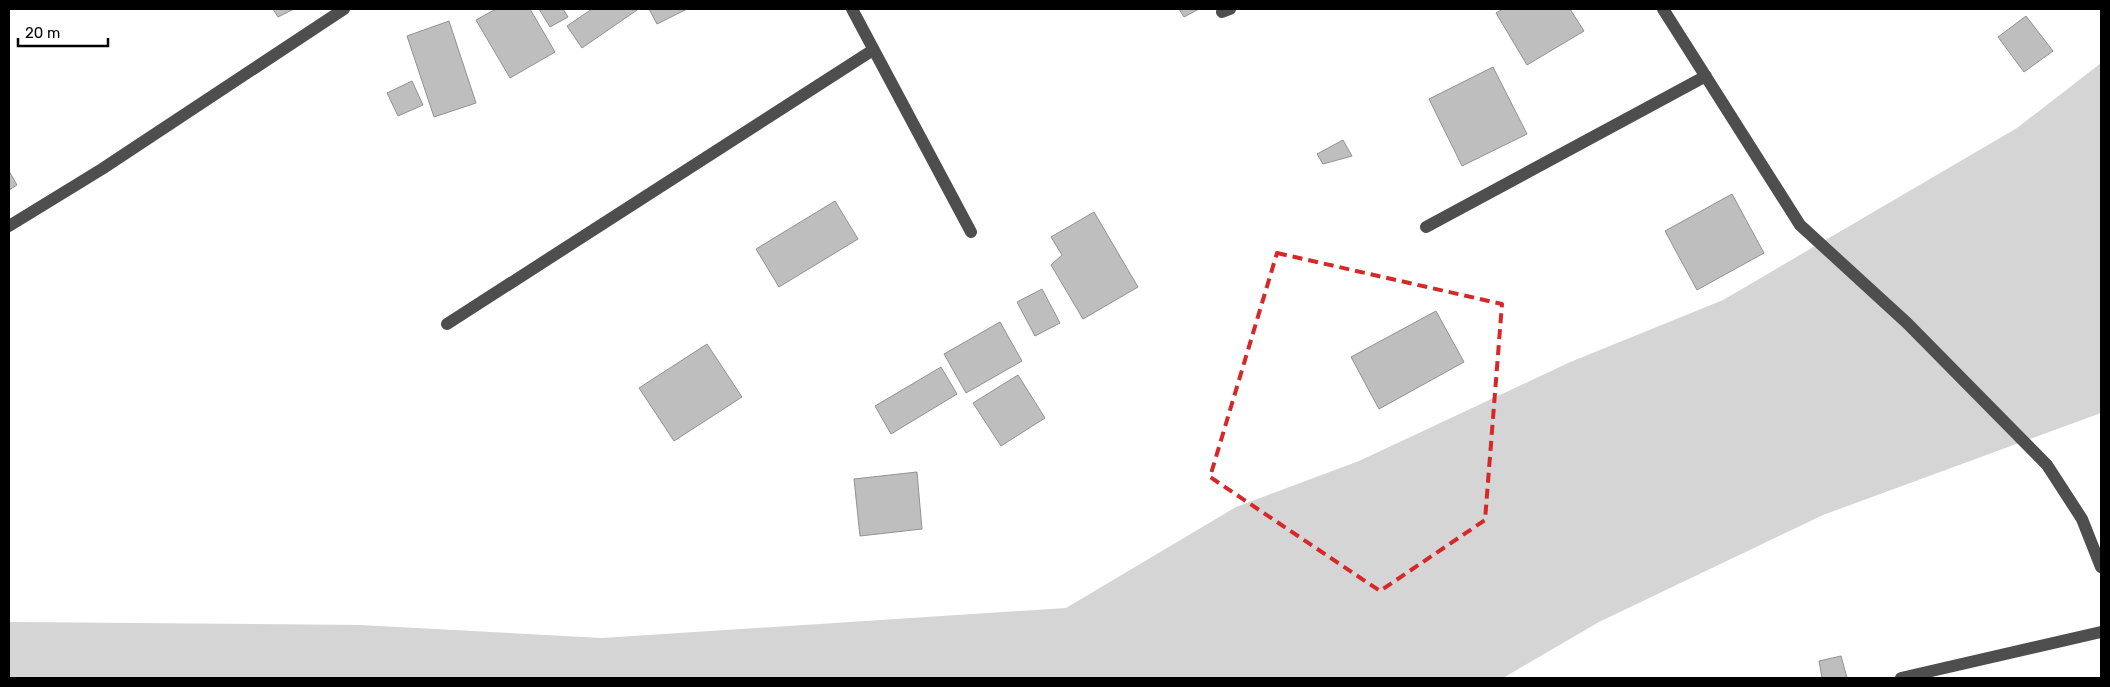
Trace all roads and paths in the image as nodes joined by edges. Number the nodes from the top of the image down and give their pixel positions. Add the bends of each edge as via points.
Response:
1 (344, 9) edge
2 (852, 9) edge
3 (1663, 9) edge
4 (873, 50) junction
5 (1706, 76) junction
6 (9, 226) edge
7 (1426, 227) dead end
8 (971, 232) dead end
9 (447, 324) dead end
10 (2101, 567) edge
11 (2101, 632) edge
12 (1901, 678) edge

1 - 6 street via 102,169
2 - 4 street
3 - 5 street
4 - 8 street
4 - 9 street
5 - 7 street
5 - 10 street via 1800,225 1907,323 2048,464 2082,519
11 - 12 street

